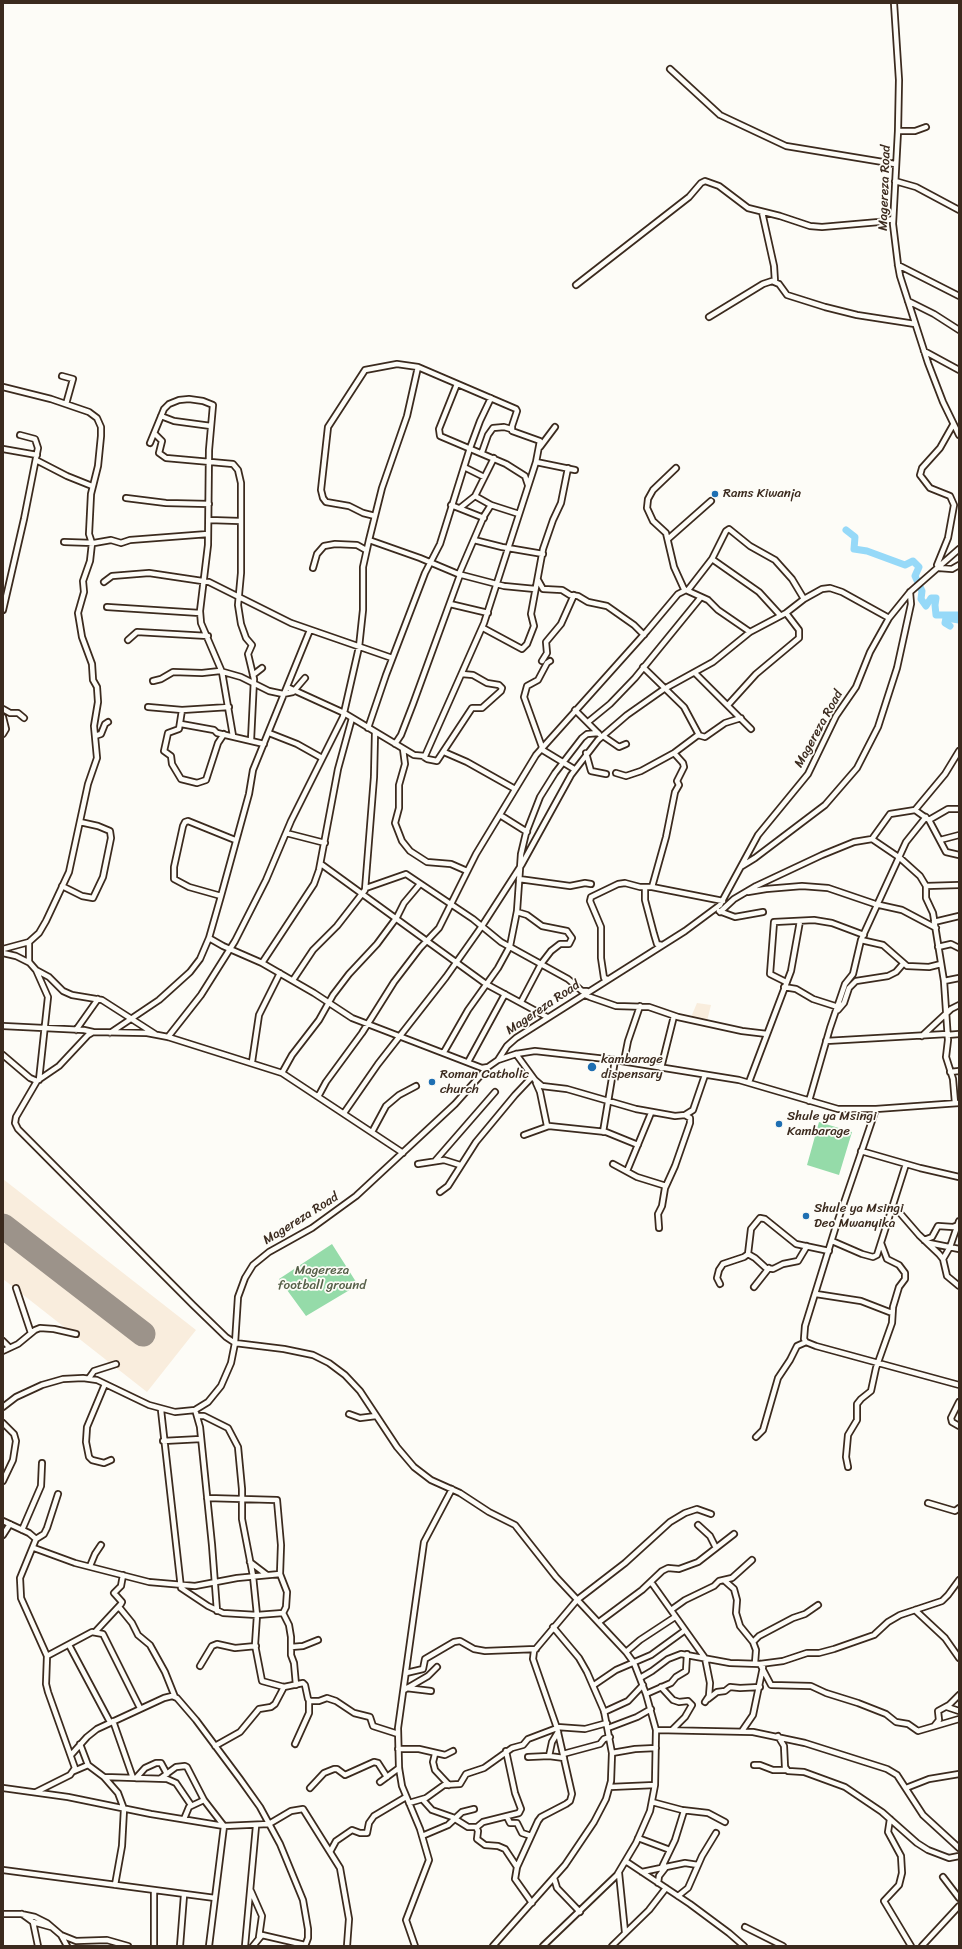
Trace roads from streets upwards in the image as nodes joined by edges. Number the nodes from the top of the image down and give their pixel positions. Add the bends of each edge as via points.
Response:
1 (894, 3) edge
2 (670, 69) dead end
3 (926, 127) dead end
4 (898, 131) junction
5 (896, 164) junction
6 (895, 181) junction
7 (959, 210) edge
8 (762, 212) junction
9 (893, 219) junction
10 (898, 265) junction
11 (775, 282) junction
12 (576, 285) dead end
13 (959, 296) edge
14 (908, 301) junction
15 (708, 317) dead end
16 (915, 324) junction
17 (959, 330) edge
18 (924, 351) junction
19 (418, 367) junction
20 (959, 370) edge
21 (62, 376) dead end
22 (457, 384) junction
23 (3, 387) edge
24 (492, 398) junction
25 (66, 404) junction
26 (161, 416) junction
27 (954, 425) junction
28 (211, 426) junction
29 (555, 427) dead end
30 (511, 429) junction
31 (155, 434) junction
32 (20, 435) dead end
33 (959, 435) edge
34 (150, 443) dead end
35 (3, 448) edge
36 (470, 448) junction
37 (539, 448) junction
38 (482, 452) junction
39 (37, 457) junction
40 (494, 458) junction
41 (209, 462) junction
42 (536, 462) junction
43 (464, 467) junction
44 (568, 468) junction
45 (676, 468) dead end
46 (575, 470) dead end
47 (484, 476) junction
48 (92, 486) junction
49 (528, 486) junction
50 (475, 496) junction
51 (126, 498) dead end
52 (711, 501) dead end
53 (209, 504) junction
54 (451, 505) junction
55 (491, 505) junction
56 (460, 508) junction
57 (519, 514) junction
58 (375, 516) junction
59 (484, 518) junction
60 (209, 520) junction
61 (240, 521) junction
62 (208, 534) junction
63 (668, 539) junction
64 (368, 540) junction
65 (474, 540) junction
66 (64, 542) dead end
67 (92, 543) junction
68 (508, 548) junction
69 (959, 549) edge
70 (366, 550) junction
71 (543, 554) junction
72 (712, 559) junction
73 (430, 563) junction
74 (959, 565) edge
75 (313, 568) dead end
76 (939, 568) junction
77 (460, 575) junction
78 (538, 580) junction
79 (104, 582) dead end
80 (205, 582) junction
81 (498, 585) junction
82 (535, 589) junction
83 (686, 590) junction
84 (910, 592) junction
85 (574, 595) junction
86 (238, 597) junction
87 (701, 597) junction
88 (804, 599) junction
89 (450, 604) junction
90 (107, 607) dead end
91 (3, 610) edge
92 (200, 613) junction
93 (488, 613) junction
94 (786, 613) junction
95 (780, 615) junction
96 (888, 618) junction
97 (482, 628) junction
98 (310, 630) junction
99 (750, 632) junction
100 (644, 635) junction
101 (208, 636) junction
102 (128, 640) dead end
103 (359, 647) junction
104 (392, 658) junction
105 (542, 661) dead end
106 (550, 661) dead end
107 (643, 667) junction
108 (262, 668) dead end
109 (222, 672) junction
110 (695, 673) junction
111 (462, 674) junction
112 (253, 675) junction
113 (305, 678) dead end
114 (152, 681) dead end
115 (254, 684) junction
116 (287, 687) junction
117 (664, 689) junction
118 (295, 690) junction
119 (283, 694) junction
120 (728, 705) junction
121 (229, 706) junction
122 (148, 707) dead end
123 (3, 710) edge
124 (182, 710) junction
125 (575, 710) junction
126 (344, 713) junction
127 (3, 717) edge
128 (24, 718) dead end
129 (352, 718) junction
130 (741, 718) junction
131 (108, 722) dead end
132 (588, 722) junction
133 (181, 724) junction
134 (368, 728) junction
135 (752, 729) dead end
136 (269, 733) junction
137 (375, 733) junction
138 (598, 733) junction
139 (3, 734) edge
140 (224, 734) junction
141 (699, 734) junction
142 (95, 736) junction
143 (233, 736) junction
144 (602, 736) junction
145 (251, 740) junction
146 (264, 744) junction
147 (395, 744) junction
148 (626, 744) dead end
149 (542, 748) junction
150 (403, 749) junction
151 (959, 751) edge
152 (444, 752) junction
153 (586, 753) junction
154 (674, 753) junction
155 (424, 756) junction
156 (322, 758) junction
157 (563, 762) junction
158 (574, 769) junction
159 (616, 773) dead end
160 (606, 774) dead end
161 (515, 789) junction
162 (958, 808) edge
163 (915, 810) junction
164 (500, 815) junction
165 (927, 819) junction
166 (80, 822) junction
167 (527, 832) junction
168 (286, 833) junction
169 (959, 835) edge
170 (872, 839) junction
171 (235, 840) junction
172 (940, 840) junction
173 (325, 843) junction
174 (959, 855) edge
175 (900, 858) junction
176 (321, 864) junction
177 (740, 866) junction
178 (519, 869) junction
179 (467, 871) junction
180 (519, 879) junction
181 (420, 884) junction
182 (591, 884) dead end
183 (959, 885) edge
184 (62, 886) junction
185 (926, 886) junction
186 (652, 887) junction
187 (366, 888) junction
188 (645, 888) junction
189 (745, 892) junction
190 (363, 894) junction
191 (221, 896) junction
192 (723, 900) junction
193 (451, 904) junction
194 (878, 904) junction
195 (718, 910) junction
196 (517, 912) junction
197 (764, 912) dead end
198 (959, 916) edge
199 (395, 919) junction
200 (800, 921) junction
201 (934, 922) junction
202 (482, 926) junction
203 (936, 928) junction
204 (864, 935) junction
205 (208, 938) junction
206 (861, 940) junction
207 (427, 941) junction
208 (29, 942) junction
209 (662, 945) junction
210 (510, 946) junction
211 (938, 948) junction
212 (959, 948) edge
213 (3, 949) edge
214 (230, 949) junction
215 (3, 953) edge
216 (456, 962) junction
217 (30, 963) junction
218 (262, 963) junction
219 (541, 964) junction
220 (903, 964) junction
221 (941, 964) junction
222 (36, 970) junction
223 (280, 973) junction
224 (959, 978) edge
225 (607, 979) junction
226 (293, 980) junction
227 (944, 981) junction
228 (486, 984) junction
229 (785, 985) junction
230 (588, 991) junction
231 (505, 994) junction
232 (98, 999) junction
233 (329, 1002) junction
234 (521, 1002) junction
235 (959, 1005) edge
236 (640, 1006) junction
237 (837, 1009) junction
238 (947, 1014) junction
239 (674, 1016) junction
240 (547, 1017) junction
241 (130, 1019) junction
242 (367, 1024) junction
243 (3, 1026) edge
244 (45, 1027) junction
245 (76, 1030) junction
246 (93, 1032) junction
247 (110, 1033) junction
248 (156, 1034) junction
249 (767, 1034) junction
250 (947, 1034) junction
251 (959, 1034) edge
252 (400, 1036) junction
253 (922, 1036) junction
254 (168, 1037) junction
255 (826, 1041) junction
256 (444, 1052) junction
257 (516, 1054) junction
258 (3, 1055) edge
259 (498, 1060) junction
260 (615, 1060) junction
261 (624, 1061) junction
262 (252, 1062) junction
263 (468, 1062) junction
264 (488, 1067) junction
265 (661, 1068) junction
266 (959, 1071) edge
267 (950, 1072) junction
268 (282, 1073) junction
269 (705, 1075) junction
270 (534, 1079) junction
271 (38, 1080) junction
272 (749, 1082) junction
273 (416, 1086) dead end
274 (495, 1092) dead end
275 (318, 1095) junction
276 (607, 1100) junction
277 (809, 1101) junction
278 (957, 1103) edge
279 (876, 1109) junction
280 (344, 1112) junction
281 (651, 1112) junction
282 (685, 1115) junction
283 (547, 1126) junction
284 (372, 1132) junction
285 (603, 1132) junction
286 (524, 1135) dead end
287 (638, 1145) junction
288 (861, 1151) junction
289 (403, 1153) junction
290 (435, 1161) junction
291 (418, 1164) dead end
292 (613, 1164) dead end
293 (906, 1164) junction
294 (460, 1165) junction
295 (627, 1171) junction
296 (959, 1177) edge
297 (666, 1186) junction
298 (440, 1192) dead end
299 (893, 1205) junction
300 (958, 1223) edge
301 (659, 1228) dead end
302 (832, 1241) junction
303 (925, 1241) junction
304 (881, 1243) junction
305 (807, 1246) junction
306 (950, 1247) junction
307 (959, 1249) edge
308 (829, 1251) junction
309 (748, 1254) junction
310 (943, 1259) junction
311 (769, 1268) junction
312 (959, 1280) edge
313 (952, 1281) junction
314 (720, 1284) dead end
315 (959, 1286) edge
316 (754, 1287) dead end
317 (16, 1288) dead end
318 (816, 1294) junction
319 (892, 1313) junction
320 (31, 1333) junction
321 (76, 1334) dead end
322 (3, 1341) edge
323 (806, 1342) junction
324 (235, 1343) junction
325 (10, 1347) junction
326 (3, 1351) edge
327 (116, 1364) dead end
328 (878, 1364) junction
329 (89, 1378) junction
330 (105, 1384) junction
331 (959, 1385) edge
332 (959, 1402) edge
333 (3, 1407) edge
334 (161, 1410) junction
335 (195, 1410) junction
336 (349, 1414) dead end
337 (197, 1416) junction
338 (376, 1416) junction
339 (3, 1424) edge
340 (959, 1426) edge
341 (756, 1437) dead end
342 (201, 1439) junction
343 (163, 1441) junction
344 (111, 1460) dead end
345 (42, 1463) dead end
346 (848, 1467) dead end
347 (3, 1481) edge
348 (452, 1489) junction
349 (58, 1494) dead end
350 (207, 1498) junction
351 (242, 1499) junction
352 (928, 1503) dead end
353 (959, 1508) edge
354 (711, 1514) dead end
355 (3, 1521) edge
356 (10, 1524) junction
357 (698, 1525) dead end
358 (22, 1530) junction
359 (734, 1534) dead end
360 (3, 1535) edge
361 (36, 1539) junction
362 (101, 1546) dead end
363 (34, 1548) junction
364 (716, 1548) junction
365 (752, 1560) dead end
366 (250, 1562) junction
367 (90, 1566) junction
368 (280, 1574) junction
369 (123, 1575) junction
370 (267, 1575) junction
371 (253, 1576) junction
372 (724, 1580) junction
373 (959, 1580) edge
374 (650, 1582) junction
375 (215, 1583) junction
376 (179, 1584) junction
377 (577, 1600) junction
378 (818, 1604) dead end
379 (119, 1607) junction
380 (671, 1610) junction
381 (914, 1610) junction
382 (217, 1611) junction
383 (283, 1613) junction
384 (257, 1615) junction
385 (675, 1617) junction
386 (598, 1622) junction
387 (553, 1627) junction
388 (96, 1631) junction
389 (684, 1631) junction
390 (318, 1640) dead end
391 (753, 1642) junction
392 (69, 1645) junction
393 (256, 1646) junction
394 (291, 1647) junction
395 (536, 1648) junction
396 (626, 1652) junction
397 (687, 1654) junction
398 (47, 1656) junction
399 (705, 1658) junction
400 (959, 1658) edge
401 (634, 1663) junction
402 (759, 1664) junction
403 (200, 1666) dead end
404 (437, 1667) dead end
405 (406, 1673) junction
406 (640, 1678) junction
407 (769, 1683) junction
408 (296, 1685) junction
409 (643, 1685) junction
410 (594, 1686) junction
411 (284, 1687) junction
412 (661, 1688) junction
413 (760, 1688) junction
414 (405, 1689) junction
415 (431, 1691) dead end
416 (646, 1694) junction
417 (959, 1695) edge
418 (175, 1697) junction
419 (309, 1700) junction
420 (947, 1707) junction
421 (140, 1708) junction
422 (651, 1709) junction
423 (959, 1711) edge
424 (604, 1712) junction
425 (959, 1719) edge
426 (112, 1721) junction
427 (608, 1726) junction
428 (935, 1726) junction
429 (557, 1729) junction
430 (656, 1730) junction
431 (672, 1730) junction
432 (742, 1731) junction
433 (398, 1734) junction
434 (778, 1736) junction
435 (610, 1737) junction
436 (80, 1744) junction
437 (295, 1744) dead end
438 (215, 1746) junction
439 (656, 1748) junction
440 (398, 1749) junction
441 (453, 1751) dead end
442 (506, 1751) junction
443 (612, 1753) junction
444 (435, 1754) junction
445 (71, 1755) junction
446 (549, 1756) junction
447 (564, 1756) junction
448 (528, 1757) dead end
449 (88, 1765) junction
450 (754, 1765) dead end
451 (399, 1768) junction
452 (786, 1770) junction
453 (74, 1771) junction
454 (167, 1774) junction
455 (959, 1774) edge
456 (104, 1777) junction
457 (387, 1777) junction
458 (134, 1778) junction
459 (161, 1778) junction
460 (380, 1782) dead end
461 (449, 1785) junction
462 (655, 1785) junction
463 (610, 1787) junction
464 (3, 1788) edge
465 (310, 1788) dead end
466 (906, 1788) junction
467 (35, 1792) junction
468 (406, 1797) junction
469 (204, 1800) junction
470 (423, 1800) junction
471 (652, 1802) junction
472 (409, 1803) junction
473 (191, 1805) junction
474 (124, 1809) junction
475 (474, 1809) dead end
476 (684, 1811) junction
477 (507, 1817) junction
478 (184, 1819) junction
479 (455, 1819) junction
480 (890, 1819) junction
481 (725, 1822) dead end
482 (269, 1824) junction
483 (224, 1826) junction
484 (256, 1826) junction
485 (476, 1827) junction
486 (716, 1833) dead end
487 (422, 1836) junction
488 (531, 1836) junction
489 (638, 1838) junction
490 (959, 1848) edge
491 (670, 1850) junction
492 (330, 1852) junction
493 (959, 1856) edge
494 (627, 1862) junction
495 (698, 1865) junction
496 (517, 1867) junction
497 (664, 1867) junction
498 (3, 1870) edge
499 (642, 1872) junction
500 (619, 1873) junction
501 (943, 1877) dead end
502 (554, 1878) junction
503 (658, 1883) junction
504 (115, 1885) junction
505 (666, 1888) junction
506 (250, 1889) junction
507 (154, 1891) junction
508 (184, 1895) junction
509 (678, 1896) junction
510 (215, 1898) junction
511 (959, 1898) edge
512 (532, 1903) junction
513 (959, 1906) edge
514 (580, 1912) junction
515 (3, 1914) edge
516 (20, 1914) junction
517 (33, 1922) junction
518 (53, 1927) junction
519 (745, 1927) dead end
520 (625, 1932) junction
521 (61, 1935) junction
522 (259, 1937) junction
523 (738, 1944) edge
524 (38, 1946) edge
525 (66, 1946) edge
526 (128, 1946) edge
527 (154, 1946) edge
528 (180, 1946) edge
529 (209, 1946) edge
530 (245, 1946) edge
531 (253, 1946) edge
532 (305, 1946) edge
533 (347, 1946) edge
534 (415, 1946) edge
535 (493, 1946) edge
536 (543, 1946) edge
537 (612, 1946) edge
538 (744, 1946) edge
539 (783, 1946) edge
540 (911, 1946) edge
541 (922, 1946) edge

1 - 4 street, Magereza Road via 899,57
2 - 5 street via 720,115 786,146
3 - 4 street via 916,131
4 - 5 street, Magereza Road
5 - 6 street, Magereza Road
6 - 7 street via 916,187
6 - 9 street, Magereza Road
8 - 9 street via 819,228
8 - 11 street
8 - 12 street via 744,206 719,186 704,182 689,197
9 - 10 street, Magereza Road
10 - 13 street
10 - 14 street, Magereza Road
11 - 15 street via 763,284
11 - 16 street via 787,295 825,308
14 - 16 street, Magereza Road
14 - 17 street
16 - 18 street, Magereza Road
18 - 20 street
18 - 27 street, Magereza Road
19 - 22 street
19 - 58 street via 406,416
19 - 58 street via 397,364 365,370 328,428 321,487 323,498 329,503 349,506
21 - 25 street via 72,378
22 - 24 street
22 - 36 street via 447,405 439,435
23 - 25 street
24 - 30 street via 517,410
24 - 36 street
25 - 48 street via 89,412 100,424 100,454
26 - 28 street via 174,421
26 - 28 street via 167,406 176,401 200,400 213,405
26 - 31 street
27 - 33 street, Magereza Road
27 - 76 street via 920,474 927,486 950,496 954,505 948,538 938,563
28 - 41 street
29 - 37 street
30 - 37 street via 539,440
30 - 38 street via 493,428
31 - 34 street
31 - 41 street via 162,441 158,453 166,458
32 - 39 street via 37,441
35 - 39 street
36 - 38 street
36 - 43 street
37 - 42 street
38 - 40 street
39 - 48 street via 67,476
39 - 91 street
40 - 47 street
40 - 49 street via 525,476
41 - 53 street
41 - 61 street via 233,464 237,467 241,483
42 - 44 street
42 - 49 street
43 - 47 street
43 - 54 street
44 - 46 street
44 - 71 street via 561,503 550,527
45 - 63 street via 658,484 650,495 647,506 650,517 664,530
47 - 50 street
48 - 67 street via 89,527
49 - 57 street
50 - 55 street
50 - 56 street
51 - 53 street via 166,503
52 - 63 street
53 - 60 street
54 - 56 street
54 - 73 street via 440,544
55 - 57 street
55 - 59 street
56 - 59 street
57 - 68 street
58 - 64 street
59 - 65 street
60 - 61 street
60 - 62 street
61 - 86 street via 241,573
62 - 67 street via 130,540 121,543 111,540
62 - 80 street
63 - 83 street via 674,567
64 - 70 street
64 - 73 street
65 - 68 street
65 - 77 street
66 - 67 street
67 - 142 street via 78,613 82,636 92,664 93,680 98,687
68 - 71 street
68 - 81 street
69 - 76 street, Magereza Road
70 - 75 street via 357,545 324,546 317,554
70 - 103 street
71 - 78 street
72 - 83 street
72 - 88 street via 726,531 731,529 750,546 775,560 792,579
72 - 95 street via 759,592
73 - 77 street
73 - 104 street
74 - 76 street via 953,569
76 - 84 street, Magereza Road
77 - 81 street
77 - 89 street
78 - 82 street
78 - 85 street via 543,589 562,590 568,595
79 - 80 street via 112,576 149,573
80 - 86 street via 217,585
80 - 92 street
81 - 82 street
81 - 93 street
82 - 97 street via 531,614 534,628 523,650
83 - 87 street
83 - 100 street via 678,594
84 - 96 street, Magereza Road
84 - 177 street via 911,604 897,668 878,728 857,768 825,806 755,858
85 - 100 street via 589,603 607,606
85 - 105 street via 561,624 546,642 546,653
86 - 98 street via 285,621
86 - 112 street via 240,622 251,644 248,654
87 - 99 street
87 - 107 street
88 - 94 street
88 - 96 street via 822,589 830,588
89 - 93 street
89 - 147 street via 410,713
90 - 92 street
92 - 101 street via 201,623
93 - 97 street
94 - 95 street
94 - 120 street via 799,630 799,638 756,674
95 - 99 street
96 - 177 street, Magereza Road via 870,652 856,687 836,716 808,774 758,835
97 - 111 street
98 - 103 street
98 - 116 street
99 - 110 street
100 - 125 street
101 - 102 street via 137,632
101 - 109 street
103 - 104 street
103 - 126 street
104 - 134 street
106 - 149 street via 538,680 527,686 524,697
107 - 117 street
107 - 132 street via 610,704
108 - 112 street
109 - 114 street via 173,672
109 - 115 street
109 - 121 street
110 - 117 street
110 - 120 street
111 - 152 street via 476,676 486,683 499,685 501,690 482,708 472,708
111 - 155 street
112 - 115 street
113 - 118 street
115 - 119 street
115 - 145 street
116 - 118 street
116 - 119 street
117 - 141 street via 684,707
117 - 144 street
118 - 119 street
118 - 126 street
119 - 136 street
120 - 130 street
121 - 124 street
121 - 143 street
122 - 124 street
123 - 128 street via 10,714 17,712
124 - 133 street
125 - 132 street
125 - 149 street
126 - 129 street
126 - 156 street
127 - 139 street via 6,729
129 - 134 street
129 - 173 street via 337,774
130 - 135 street
130 - 141 street via 705,736
131 - 142 street via 104,724 102,734
132 - 138 street
133 - 140 street
133 - 140 street via 177,731 168,733 164,752 172,757 172,764 179,778 186,782 201,783 206,780 218,743
134 - 137 street
136 - 146 street
136 - 156 street
137 - 147 street
137 - 187 street
138 - 144 street
138 - 157 street via 584,735
140 - 143 street
141 - 154 street
142 - 166 street via 98,756 89,780
143 - 145 street
144 - 148 street via 619,747
144 - 153 street
145 - 146 street
146 - 171 street via 253,770 249,794
147 - 150 street
149 - 157 street
149 - 161 street
150 - 155 street via 416,756
150 - 179 street via 405,764 399,785 399,808 395,823 402,841 410,851 427,862 451,864
151 - 163 street via 945,774
152 - 155 street via 437,761
152 - 161 street
153 - 158 street
153 - 160 street via 591,771
154 - 159 street via 635,774 623,776
154 - 186 street via 684,767 677,781 679,786 675,792 665,842
156 - 168 street
157 - 158 street
157 - 167 street via 546,786
158 - 178 street
161 - 164 street
162 - 165 street via 945,810
163 - 165 street
163 - 170 street via 890,814
164 - 167 street
164 - 179 street
165 - 172 street
165 - 175 street via 906,842
166 - 184 street via 70,868
166 - 184 street via 106,828 111,834 103,877 93,898 82,896
167 - 178 street
168 - 173 street
168 - 214 street via 266,880
169 - 172 street
170 - 175 street
170 - 189 street via 854,842 822,855
171 - 191 street
171 - 191 street via 188,821 183,826 174,878 186,885
172 - 174 street via 946,852
173 - 176 street
175 - 185 street via 920,876
175 - 194 street
176 - 190 street
176 - 218 street via 314,884
177 - 192 street, Magereza Road
178 - 180 street
178 - 202 street
179 - 193 street
180 - 182 street via 570,886
180 - 196 street
181 - 187 street via 404,874
181 - 193 street
181 - 199 street
183 - 185 street
184 - 208 street via 42,928
185 - 201 street via 926,898
186 - 188 street
186 - 192 street
187 - 190 street
188 - 209 street via 645,900 654,934 657,944
188 - 225 street via 622,883 590,898 601,927 604,978
189 - 194 street via 774,888 821,887
189 - 195 street
190 - 199 street
190 - 226 street via 314,950
191 - 205 street
192 - 195 street, Magereza Road
193 - 202 street
193 - 207 street via 442,923
194 - 203 street via 902,910
194 - 204 street
195 - 197 street via 735,917
195 - 209 street, Magereza Road
196 - 210 street
196 - 219 street via 527,915 542,926 567,931 571,935 570,943 559,945
198 - 201 street
199 - 207 street
199 - 233 street
200 - 204 street via 811,919 828,922
200 - 229 street via 793,963
200 - 229 street via 774,922 770,974
201 - 203 street
202 - 210 street
202 - 216 street
203 - 211 street
204 - 206 street
205 - 214 street
205 - 241 street via 200,959 190,972 159,1000
206 - 220 street via 883,945
206 - 237 street via 852,974 845,984
207 - 216 street
207 - 242 street via 403,970
208 - 213 street
208 - 217 street
209 - 225 street, Magereza Road
210 - 219 street
210 - 228 street
211 - 212 street via 951,944
211 - 221 street
214 - 218 street
214 - 254 street via 201,995
215 - 217 street
216 - 228 street
216 - 252 street
217 - 222 street
218 - 223 street
219 - 230 street via 571,981 582,991
219 - 234 street
220 - 221 street via 909,967
220 - 237 street via 888,976 856,981 849,988 844,1003
221 - 227 street
222 - 232 street via 49,977 65,992
222 - 244 street via 48,995
223 - 226 street
223 - 262 street via 259,1015
224 - 227 street
225 - 230 street, Magereza Road
226 - 233 street
227 - 238 street
228 - 231 street
228 - 256 street
229 - 237 street
229 - 249 street
230 - 236 street via 586,995 589,997 616,1006
230 - 240 street, Magereza Road
231 - 234 street
231 - 263 street
232 - 241 street
232 - 245 street
233 - 242 street via 347,1015
233 - 268 street
234 - 240 street
235 - 238 street
236 - 239 street
236 - 261 street
237 - 255 street
238 - 250 street
238 - 253 street
239 - 249 street
239 - 265 street
240 - 259 street, Magereza Road via 511,1041
241 - 247 street
241 - 248 street
242 - 252 street
242 - 275 street
243 - 244 street
244 - 245 street
244 - 271 street
245 - 246 street
246 - 247 street
246 - 271 street via 59,1066
247 - 248 street
248 - 254 street
249 - 272 street
250 - 251 street
250 - 253 street
250 - 267 street via 946,1057
252 - 256 street
252 - 280 street
253 - 255 street
254 - 262 street
255 - 277 street
256 - 263 street
257 - 259 street
257 - 260 street via 535,1051
257 - 270 street
258 - 271 street via 30,1078
259 - 264 street, Magereza Road
260 - 261 street
260 - 276 street
261 - 265 street
262 - 268 street
263 - 264 street via 482,1068
264 - 289 street, Magereza Road via 471,1088
265 - 269 street
266 - 267 street
267 - 278 street
268 - 275 street
269 - 272 street
269 - 282 street via 694,1108
270 - 276 street via 543,1086
270 - 283 street via 540,1092
270 - 294 street via 515,1095
271 - 324 street via 16,1117 18,1129 193,1305
272 - 277 street
273 - 284 street via 386,1106
274 - 290 street
275 - 280 street
276 - 281 street
276 - 285 street
277 - 279 street via 838,1109
278 - 279 street
279 - 288 street
280 - 284 street
281 - 282 street
281 - 287 street
282 - 297 street via 690,1119 688,1130
283 - 285 street
283 - 286 street
284 - 289 street
285 - 287 street
287 - 295 street
288 - 293 street
288 - 302 street
289 - 324 street, Magereza Road via 356,1196 312,1228 269,1252 253,1265 238,1297
290 - 291 street
290 - 294 street via 444,1160
292 - 295 street
293 - 296 street
293 - 299 street
294 - 298 street via 448,1186
295 - 297 street
297 - 301 street via 658,1214
299 - 303 street
299 - 304 street
300 - 303 street via 953,1227 938,1226 932,1237
300 - 306 street
302 - 304 street via 852,1251 873,1257
302 - 308 street
303 - 306 street
303 - 310 street
304 - 319 street via 887,1259 899,1265 906,1276 899,1287
305 - 308 street
305 - 309 street via 795,1243 765,1219 760,1218 751,1229
305 - 311 street via 798,1261
306 - 307 street
306 - 310 street
308 - 318 street
309 - 311 street
309 - 314 street via 722,1266 717,1276
310 - 313 street via 947,1276
311 - 316 street
312 - 313 street
313 - 315 street
317 - 320 street
318 - 319 street via 861,1301
318 - 323 street via 803,1333
319 - 328 street via 892,1323
320 - 321 street via 46,1328
320 - 325 street via 22,1342
322 - 325 street
323 - 328 street
323 - 341 street via 797,1346 778,1378 763,1430
324 - 335 street, Magereza Road via 231,1363 221,1386 208,1402
324 - 338 street via 301,1352 318,1357 353,1382
325 - 326 street
327 - 329 street via 94,1371
328 - 331 street
328 - 346 street via 871,1391 858,1401 857,1420 848,1435
329 - 330 street
329 - 333 street via 63,1379 42,1385 16,1397
330 - 334 street
330 - 344 street via 87,1427 86,1442 92,1460 104,1463
332 - 340 street via 951,1418 952,1422
334 - 335 street
334 - 343 street
335 - 337 street
336 - 338 street via 360,1418
337 - 342 street
337 - 351 street via 204,1416 228,1428 233,1436 239,1450
338 - 348 street via 414,1467 431,1480
339 - 347 street via 14,1434 16,1441 13,1460
342 - 343 street
342 - 350 street
343 - 376 street
345 - 358 street via 41,1486
348 - 377 street via 515,1525
348 - 405 street via 424,1542
349 - 361 street via 47,1528 44,1534
350 - 351 street
350 - 375 street
351 - 366 street via 242,1519
351 - 368 street via 277,1500 281,1545
352 - 353 street via 955,1511
354 - 377 street via 697,1509 670,1522 625,1563
355 - 356 street
356 - 358 street
356 - 360 street
357 - 364 street via 710,1536
358 - 361 street
359 - 364 street
361 - 363 street
362 - 367 street
363 - 367 street
363 - 398 street via 20,1578 21,1598
364 - 374 street via 698,1562 679,1569 668,1568 662,1571
365 - 372 street via 732,1578
366 - 370 street
366 - 371 street
367 - 369 street
368 - 370 street
368 - 383 street via 287,1592 286,1608
369 - 376 street via 142,1581
369 - 379 street via 121,1586 114,1593 122,1602
370 - 371 street
371 - 375 street
371 - 384 street
372 - 380 street
372 - 391 street via 734,1589 738,1600 736,1612 740,1626
373 - 381 street via 946,1598 936,1604
374 - 380 street
374 - 386 street
375 - 376 street via 195,1586
375 - 382 street
376 - 382 street via 182,1590
377 - 386 street
377 - 387 street
378 - 391 street via 806,1614 793,1618 759,1636
379 - 388 street
379 - 418 street via 138,1635 147,1641 153,1650
380 - 385 street
381 - 400 street via 945,1638
381 - 402 street via 892,1619 874,1634 857,1641 825,1652 807,1653 783,1661
382 - 384 street
383 - 384 street
383 - 394 street via 292,1636
384 - 393 street
385 - 389 street
385 - 396 street
386 - 396 street
387 - 395 street
387 - 410 street via 579,1658
388 - 392 street
388 - 421 street via 104,1636
389 - 399 street
389 - 401 street via 651,1655
390 - 394 street via 303,1646
391 - 402 street
392 - 398 street
392 - 426 street
393 - 403 street via 235,1648 215,1645 207,1651
393 - 411 street via 262,1681
394 - 408 street
395 - 405 street via 485,1651 477,1650 460,1641 454,1642 425,1659 422,1669
395 - 429 street via 534,1664
396 - 401 street
397 - 399 street
397 - 406 street via 668,1659
397 - 412 street via 686,1671
398 - 445 street via 46,1684
399 - 402 street via 738,1664
399 - 413 street via 710,1683 707,1700 730,1687
401 - 406 street
401 - 410 street via 616,1670
402 - 407 street
402 - 413 street
404 - 414 street via 428,1676
405 - 414 street
406 - 409 street
407 - 413 street
407 - 428 street via 774,1686 811,1686 826,1694 886,1714 896,1722 908,1724 918,1731
408 - 411 street
408 - 419 street via 305,1685
409 - 416 street
409 - 424 street via 628,1701
410 - 424 street
411 - 438 street via 271,1707 259,1709 240,1732
412 - 416 street
412 - 431 street via 673,1700 688,1701 692,1705 685,1718
413 - 432 street via 753,1715
414 - 415 street
414 - 433 street
416 - 422 street
417 - 420 street
418 - 421 street via 164,1698
418 - 438 street
419 - 433 street via 319,1701 327,1698 336,1701 354,1713 370,1717 372,1726
419 - 437 street via 309,1713
420 - 423 street
420 - 428 street via 938,1711 939,1720
421 - 426 street
422 - 427 street via 638,1717
422 - 430 street
424 - 427 street
425 - 428 street
426 - 436 street via 91,1733
426 - 458 street
427 - 429 street
427 - 435 street
429 - 442 street via 527,1739 523,1745
429 - 446 street
429 - 447 street
430 - 431 street
430 - 439 street
431 - 432 street
432 - 434 street
433 - 440 street
434 - 452 street via 784,1746
434 - 466 street via 887,1769 898,1775
435 - 443 street
435 - 447 street via 600,1744
436 - 445 street
436 - 449 street
438 - 482 street via 254,1798
439 - 443 street
439 - 462 street
440 - 444 street via 419,1749
440 - 451 street
441 - 444 street via 445,1755
442 - 461 street via 484,1768 466,1774 460,1784
442 - 477 street via 521,1811
443 - 463 street
444 - 461 street via 435,1770
445 - 453 street
446 - 447 street
446 - 448 street
447 - 488 street via 572,1798 539,1819
449 - 453 street
449 - 456 street
450 - 452 street
451 - 457 street
451 - 468 street
452 - 480 street via 804,1772 845,1787
453 - 467 street
454 - 458 street via 161,1763 156,1763 145,1768
454 - 459 street
454 - 469 street via 176,1767 187,1767
455 - 466 street via 929,1779
456 - 458 street
456 - 474 street via 115,1788
457 - 460 street
457 - 465 street via 378,1763 374,1762 345,1774 336,1768 324,1773
458 - 459 street
459 - 473 street via 176,1783
461 - 470 street via 443,1786
462 - 463 street
462 - 471 street
463 - 502 street via 594,1822
464 - 467 street
466 - 490 street via 923,1815
467 - 474 street
468 - 472 street
468 - 492 street via 374,1816 367,1833 352,1830 336,1841
469 - 473 street
469 - 483 street
470 - 472 street
470 - 479 street via 432,1810
471 - 476 street
471 - 489 street
472 - 487 street
473 - 478 street
474 - 478 street
474 - 504 street via 122,1846
475 - 479 street via 464,1811
476 - 481 street via 708,1813
476 - 491 street
477 - 485 street via 483,1822
477 - 488 street via 510,1823 517,1823 523,1834
478 - 483 street
479 - 485 street via 468,1828
479 - 487 street via 446,1826
480 - 493 street via 928,1850 949,1858
480 - 540 street via 888,1832 901,1856 902,1873 899,1885 884,1901
482 - 484 street
482 - 492 street via 291,1811 303,1809
482 - 532 street via 303,1900 308,1929
483 - 484 street
483 - 510 street
484 - 506 street
485 - 496 street via 477,1839 485,1845 504,1849
486 - 495 street
487 - 534 street via 430,1860 406,1920
488 - 496 street
489 - 491 street
489 - 494 street
491 - 497 street
492 - 533 street via 341,1872 349,1919
494 - 499 street
494 - 500 street
495 - 497 street via 685,1863
495 - 509 street via 688,1888
496 - 512 street via 514,1879
497 - 499 street
497 - 503 street
498 - 504 street
499 - 503 street
500 - 514 street
500 - 520 street
501 - 511 street
502 - 512 street
502 - 514 street via 557,1888
503 - 505 street
504 - 507 street
505 - 509 street
505 - 520 street via 649,1910
506 - 522 street via 262,1916
506 - 530 street
507 - 508 street
507 - 527 street
508 - 510 street
508 - 528 street
509 - 523 street
510 - 529 street
512 - 535 street
513 - 541 street
514 - 536 street
515 - 516 street
516 - 517 street
516 - 518 street via 41,1920
517 - 518 street
517 - 524 street
518 - 521 street
519 - 539 street
520 - 537 street
521 - 525 street
521 - 526 street via 76,1941 107,1940
522 - 531 street
522 - 532 street via 271,1936
523 - 538 street

